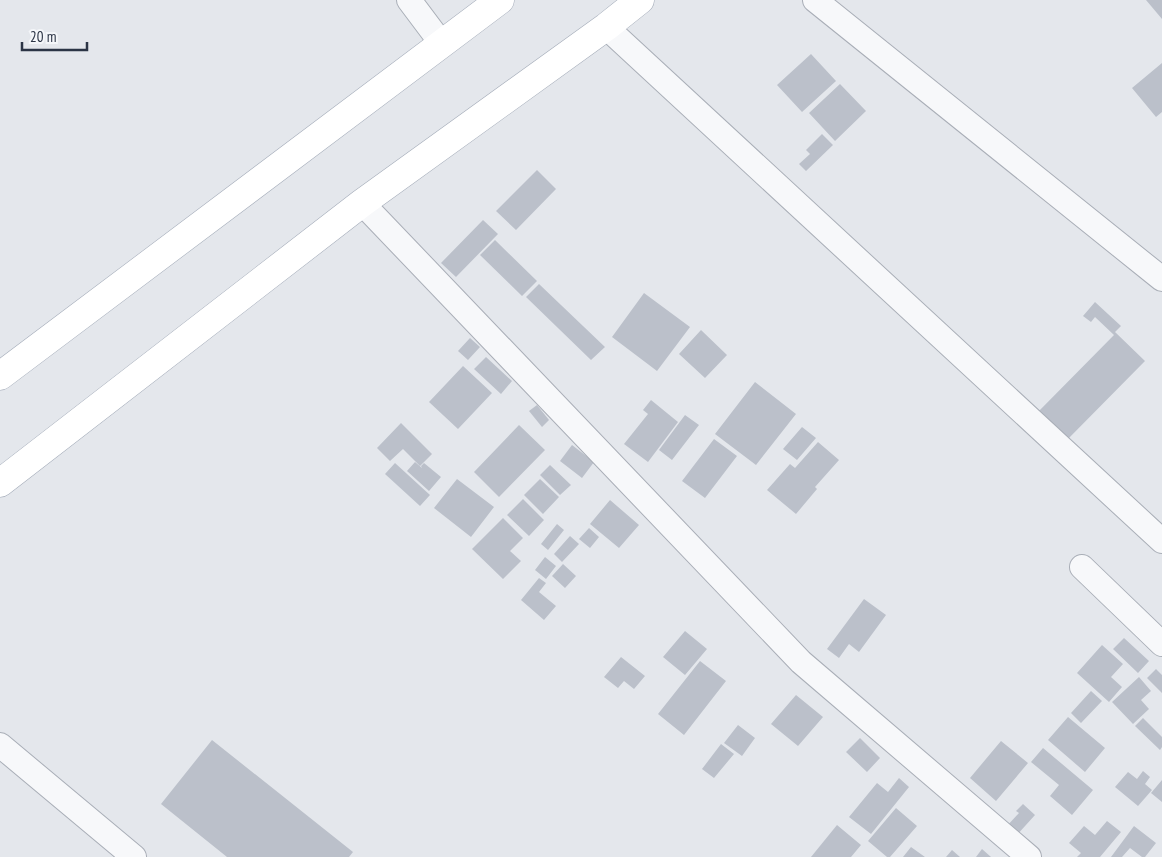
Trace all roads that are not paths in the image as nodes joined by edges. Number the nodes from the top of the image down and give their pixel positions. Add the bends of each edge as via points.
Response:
1 (410, 0) edge
2 (500, 0) edge
3 (640, 0) edge
4 (815, 0) edge
5 (606, 27) junction
6 (442, 44) junction
7 (362, 203) junction
8 (1162, 279) edge
9 (0, 376) edge
10 (0, 483) edge
11 (1162, 540) edge
12 (1082, 567) dead end
13 (1162, 644) edge
14 (0, 745) edge
15 (134, 857) edge
16 (1029, 857) edge

1 - 6 street
2 - 6 main road
3 - 5 main road
4 - 8 street
5 - 7 main road
5 - 11 street
6 - 9 main road
7 - 10 main road
7 - 16 street via 801,662
12 - 13 street
14 - 15 street

